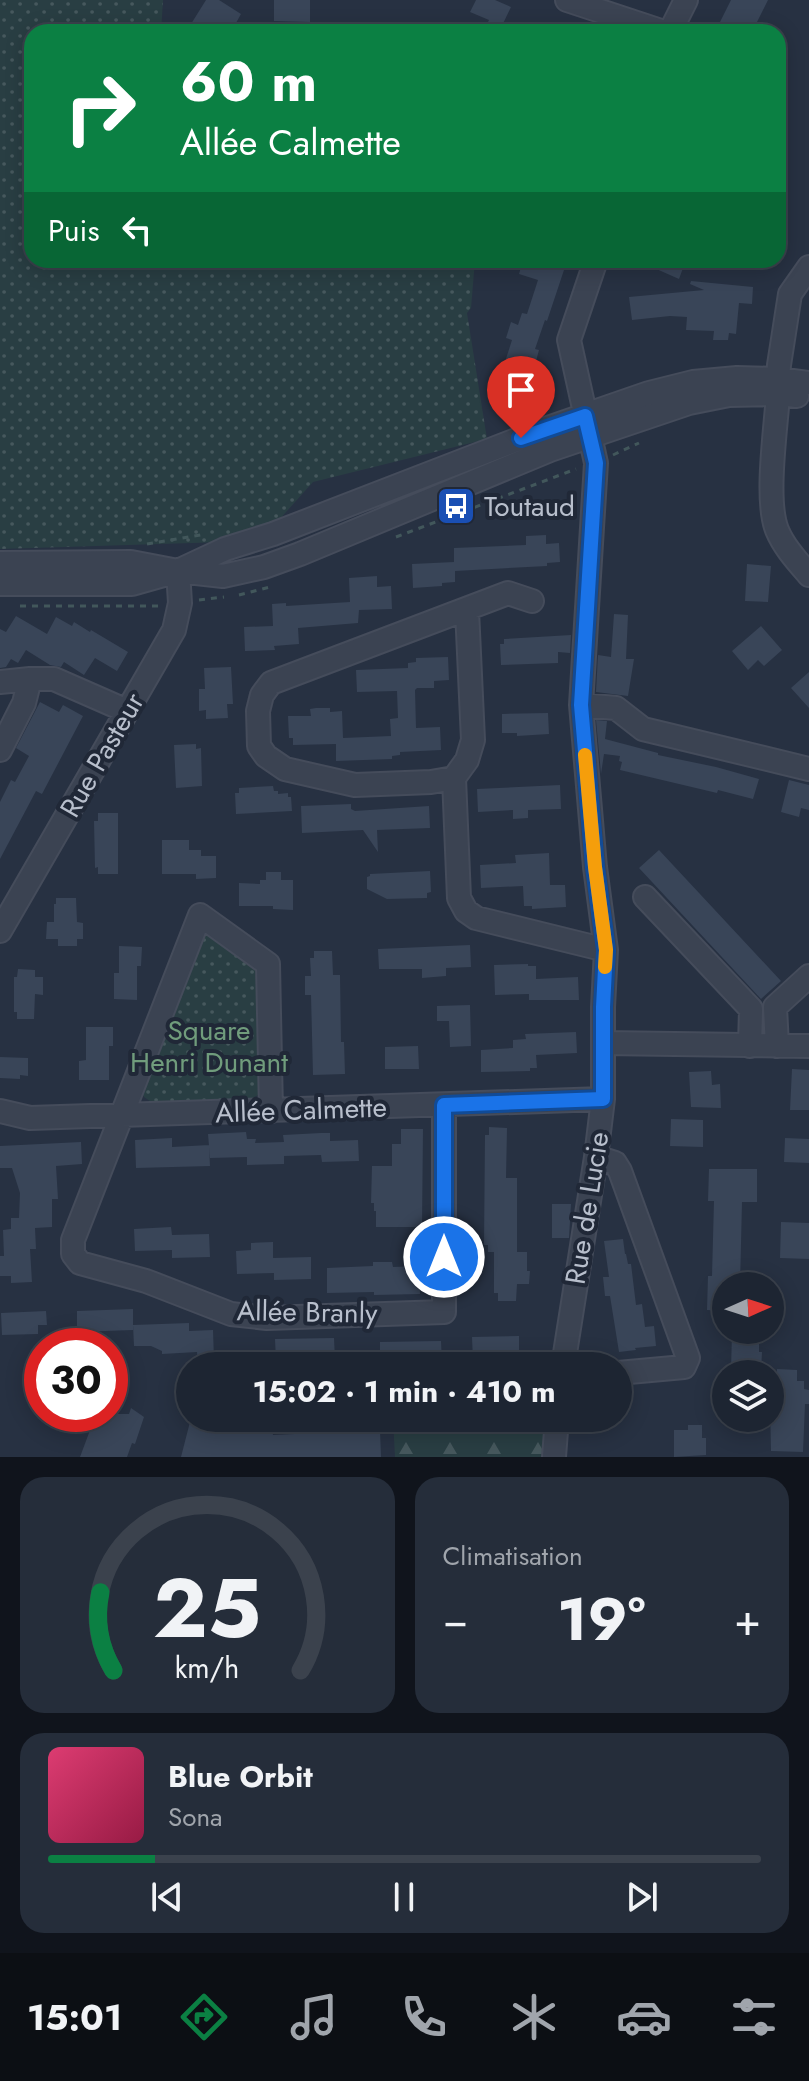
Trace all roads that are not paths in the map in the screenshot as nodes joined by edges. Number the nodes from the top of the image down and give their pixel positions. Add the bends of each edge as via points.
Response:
1 (567, 0) edge
2 (686, 0) edge
3 (640, 24) edge
4 (674, 24) edge
5 (809, 267) edge
6 (593, 268) edge
7 (809, 383) edge
8 (778, 387) junction
9 (809, 398) edge
10 (588, 427) junction
11 (0, 563) edge
12 (178, 571) junction
13 (809, 575) edge
14 (0, 584) edge
15 (532, 601) dead end
16 (467, 610) junction
17 (30, 679) junction
18 (0, 682) edge
19 (581, 705) junction
20 (127, 711) junction
21 (0, 750) edge
22 (809, 769) edge
23 (454, 778) junction
24 (645, 897) dead end
25 (0, 931) edge
26 (606, 950) junction
27 (809, 976) edge
28 (775, 1007) junction
29 (751, 1009) junction
30 (604, 1043) junction
31 (750, 1046) junction
32 (777, 1046) junction
33 (809, 1046) edge
34 (603, 1099) junction
35 (444, 1105) junction
36 (0, 1111) edge
37 (271, 1111) junction
38 (121, 1116) junction
39 (596, 1157) junction
40 (565, 1352) edge
41 (632, 1372) edge
42 (556, 1432) edge
43 (554, 1457) edge

1 - 3 street
2 - 4 street
5 - 8 street via 790,294
6 - 10 street, Rue de Lucie via 569,340
7 - 8 street
8 - 9 street
8 - 10 street
8 - 13 street via 771,503 776,529
10 - 12 street via 550,450 264,567 223,576
10 - 19 street, Rue de Lucie via 596,463
11 - 12 street via 131,562
12 - 14 street via 132,584
12 - 20 street, Rue Pasteur via 180,603 174,630
15 - 16 street via 508,593
16 - 23 street via 473,740
16 - 23 street via 271,683 258,711 259,746 285,769 355,785
17 - 18 street
17 - 20 street via 54,679
17 - 21 street
19 - 22 street via 616,708 643,729
19 - 26 street, Rue de Lucie
20 - 25 street, Rue Pasteur
23 - 26 street via 459,898 466,911 476,918
24 - 29 street
26 - 30 street, Rue de Lucie
27 - 28 street
28 - 29 street
28 - 32 street
29 - 31 street
30 - 31 street
30 - 34 street, Rue de Lucie
31 - 32 street
32 - 33 street
34 - 35 street, Allée Calmette
34 - 39 street, Rue de Lucie
35 - 37 street, Allée Calmette
35 - 38 street, Allée Branly via 444,1312 267,1318 231,1314 146,1281 80,1263 73,1254 73,1240
36 - 38 street, Allée Calmette via 30,1118
37 - 38 street, Allée Calmette
37 - 38 street via 268,964 200,915
39 - 40 street, Rue de Lucie
39 - 41 street via 615,1163 620,1171 688,1358 684,1367
42 - 43 street

